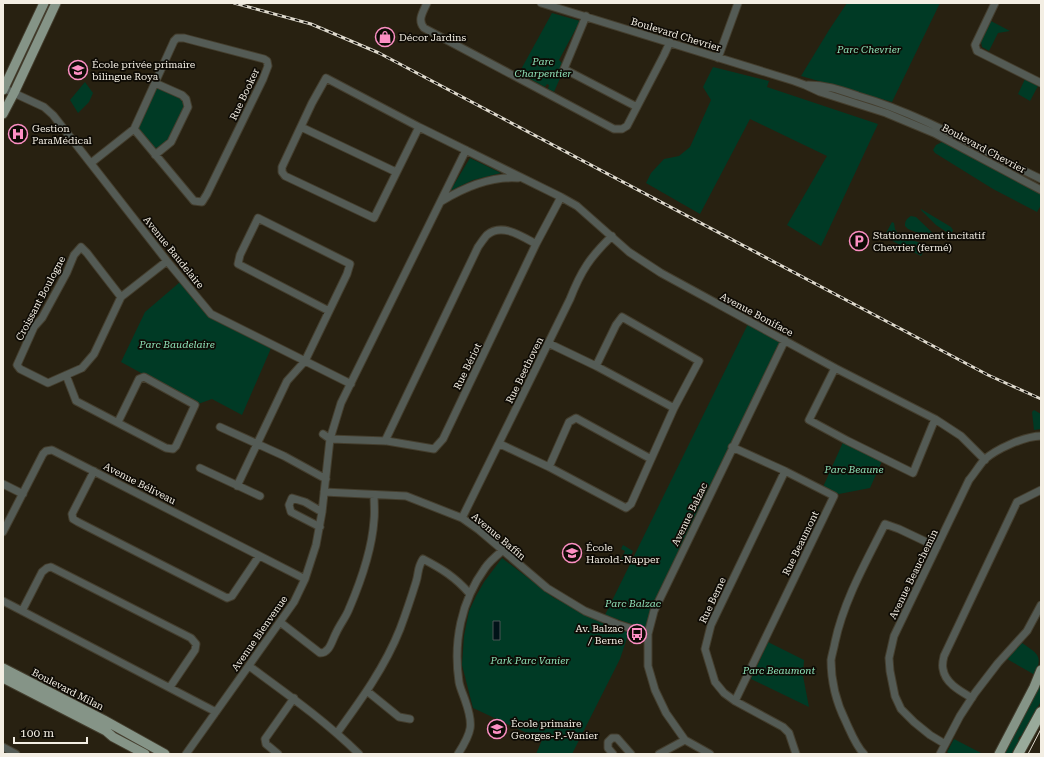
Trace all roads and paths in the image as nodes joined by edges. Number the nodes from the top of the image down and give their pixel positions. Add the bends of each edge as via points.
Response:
1 (44, 3) edge
2 (56, 3) edge
3 (427, 3) edge
4 (541, 3) edge
5 (738, 3) edge
6 (994, 3) edge
7 (556, 5) edge
8 (586, 16) junction
9 (670, 42) junction
10 (718, 58) junction
11 (155, 83) junction
12 (1041, 83) edge
13 (806, 85) junction
14 (3, 89) edge
15 (14, 93) junction
16 (637, 107) junction
17 (3, 114) edge
18 (301, 127) junction
19 (419, 127) junction
20 (134, 129) junction
21 (466, 150) junction
22 (155, 155) junction
23 (91, 163) junction
24 (396, 172) junction
25 (524, 179) junction
26 (1041, 179) edge
27 (1041, 190) edge
28 (561, 197) junction
29 (442, 201) junction
30 (612, 236) junction
31 (536, 244) junction
32 (167, 261) junction
33 (121, 297) junction
34 (329, 311) junction
35 (785, 340) junction
36 (548, 343) junction
37 (305, 361) junction
38 (596, 366) junction
39 (835, 368) junction
40 (66, 375) junction
41 (351, 384) junction
42 (674, 408) junction
43 (935, 419) junction
44 (118, 422) junction
45 (220, 427) dead end
46 (323, 434) dead end
47 (1041, 436) edge
48 (330, 440) junction
49 (385, 441) junction
50 (257, 444) junction
51 (500, 444) junction
52 (732, 447) junction
53 (651, 459) junction
54 (984, 460) junction
55 (549, 466) junction
56 (200, 468) dead end
57 (785, 470) junction
58 (94, 471) junction
59 (326, 479) junction
60 (3, 484) edge
61 (237, 486) junction
62 (1041, 490) edge
63 (324, 492) junction
64 (22, 494) junction
65 (374, 495) junction
66 (260, 496) dead end
67 (322, 512) junction
68 (462, 518) junction
69 (320, 527) junction
70 (3, 532) edge
71 (938, 547) junction
72 (502, 551) junction
73 (259, 556) junction
74 (305, 579) junction
75 (469, 593) junction
76 (3, 601) edge
77 (1041, 605) edge
78 (22, 611) junction
79 (280, 622) junction
80 (648, 634) junction
81 (248, 666) junction
82 (3, 668) edge
83 (1041, 670) edge
84 (3, 678) edge
85 (170, 687) junction
86 (367, 691) junction
87 (294, 698) junction
88 (972, 698) junction
89 (735, 701) junction
90 (216, 712) junction
91 (1041, 712) edge
92 (410, 719) dead end
93 (337, 734) junction
94 (685, 740) junction
95 (945, 744) junction
96 (3, 748) edge
97 (16, 754) edge
98 (145, 754) edge
99 (164, 754) edge
100 (186, 754) edge
101 (278, 754) edge
102 (359, 754) edge
103 (458, 754) edge
104 (612, 754) edge
105 (631, 754) edge
106 (659, 754) edge
107 (710, 754) edge
108 (796, 754) edge
109 (864, 754) edge
110 (940, 754) edge
111 (999, 754) edge
112 (1018, 754) edge

1 - 14 main road
2 - 15 main road
3 - 16 street via 420,20 424,28 614,129 622,130 627,126
4 - 7 street, Boulevard Chevrier
5 - 10 street
6 - 12 street via 975,46 978,51
7 - 8 street, Boulevard Chevrier
8 - 9 street, Boulevard Chevrier
8 - 16 street via 564,69
9 - 10 street, Boulevard Chevrier
9 - 16 street
10 - 13 street, Boulevard Chevrier
11 - 20 street, Rue Booker
11 - 22 street via 182,95 188,107 171,142
11 - 22 street, Rue Booker via 177,38 264,59 268,66 202,202 194,201
13 - 26 street, Boulevard Chevrier via 822,85 881,102 938,126
13 - 27 street, Boulevard Chevrier via 934,133
14 - 15 street, Avenue Baudelaire
15 - 17 main road
15 - 23 street, Avenue Baudelaire via 49,111
18 - 19 street, Avenue Boniface via 326,78
18 - 24 street
18 - 24 street via 282,166 285,176 374,218
19 - 21 street, Avenue Boniface
19 - 24 street
20 - 22 street, Rue Booker
20 - 23 street, Rue Booker
21 - 25 street, Avenue Boniface
21 - 29 street, Avenue Bienvenue
23 - 32 street, Avenue Baudelaire
25 - 28 street, Avenue Boniface
25 - 29 street, Avenue Boniface via 508,177 488,180 471,185
28 - 30 street, Avenue Boniface via 577,206
28 - 31 street, Rue Bériot
29 - 41 street, Avenue Bienvenue
30 - 35 street, Avenue Boniface via 629,252 660,273
30 - 36 street, Rue Beethoven via 579,276
31 - 49 street, Rue Bériot via 443,439 434,449
31 - 49 street via 503,229 487,235 478,247
32 - 33 street, Croissant Boulogne
32 - 37 street, Avenue Baudelaire via 211,314
33 - 40 street, Croissant Boulogne via 94,354 82,368
33 - 40 street, Croissant Boulogne via 81,247 74,255 42,318 34,327 17,366 48,383
34 - 34 street via 238,264 258,218 350,264
34 - 37 street
35 - 39 street, Avenue Boniface
35 - 52 street, Avenue Balzac
36 - 38 street
36 - 51 street, Rue Beethoven
37 - 41 street, Avenue Baudelaire
37 - 50 street via 287,381
38 - 42 street
38 - 42 street via 622,317 700,361
39 - 43 street, Avenue Boniface
39 - 43 street via 809,420 848,441 913,473
40 - 44 street via 76,401
41 - 48 street, Avenue Bienvenue
42 - 53 street
43 - 54 street, Avenue Boniface via 961,436
44 - 44 street via 166,448 173,449 195,405 144,377 139,379
45 - 50 street
46 - 48 street
47 - 54 street, Avenue Beauchemin via 1019,441
48 - 49 street, Rue Bériot
48 - 59 street, Avenue Bienvenue
50 - 59 street
50 - 61 street
51 - 55 street
51 - 68 street, Rue Beethoven
52 - 57 street, Rue Beaumont
52 - 80 street, Avenue Balzac via 654,611
53 - 55 street via 576,418 569,422
53 - 55 street via 631,504 626,508
54 - 71 street, Avenue Beauchemin via 969,480
56 - 61 street
57 - 89 street, Rue Berne via 711,625 705,649 714,682
57 - 89 street, Rue Beaumont via 834,496
58 - 64 street, Avenue Béliveau via 48,450 43,454
58 - 73 street, Avenue Béliveau
58 - 73 street via 72,516 74,520 91,529 227,598 232,596
59 - 63 street, Avenue Bienvenue
60 - 64 street
61 - 66 street
62 - 88 street via 1017,502 944,656 943,669 946,679
63 - 65 street, Avenue Baffin
63 - 67 street, Avenue Bienvenue
64 - 70 street, Avenue Béliveau
65 - 68 street, Avenue Baffin via 406,496
65 - 79 street via 374,520 360,581 349,610 328,650 320,653
67 - 69 street, Avenue Bienvenue
67 - 69 street via 292,498 289,504 291,512
68 - 72 street, Avenue Baffin
69 - 74 street, Avenue Bienvenue
71 - 95 street, Avenue Beauchemin via 894,636 889,658 895,696 901,709 914,722
71 - 109 street via 885,524 848,597 831,660 838,706
72 - 75 street via 486,567
72 - 80 street, Avenue Baffin via 547,588 585,611
73 - 74 street, Avenue Béliveau
74 - 79 street, Avenue Bienvenue via 294,602
75 - 86 street via 458,580 423,559 391,651
75 - 103 street via 459,629 457,653 459,683 470,715 471,731
76 - 78 street
77 - 88 street via 1027,631 995,666
78 - 85 street
78 - 85 street via 42,572 51,567 191,638 196,644 195,650
79 - 81 street, Avenue Bienvenue
80 - 94 street, Avenue Balzac via 648,666 655,690 666,713
81 - 87 street
81 - 90 street, Avenue Bienvenue
82 - 99 main road, Boulevard Milan
83 - 111 main road
84 - 98 main road, Boulevard Milan
85 - 90 street
86 - 92 street via 399,717
86 - 93 street
87 - 93 street
87 - 101 street via 265,740
88 - 95 street
89 - 108 street, Rue Berne via 783,727 789,733
90 - 100 street, Avenue Bienvenue
91 - 112 highway
93 - 102 street
94 - 106 street
94 - 107 street, Avenue Balzac
95 - 110 street
96 - 97 street
104 - 105 street via 608,742 612,738 617,738

